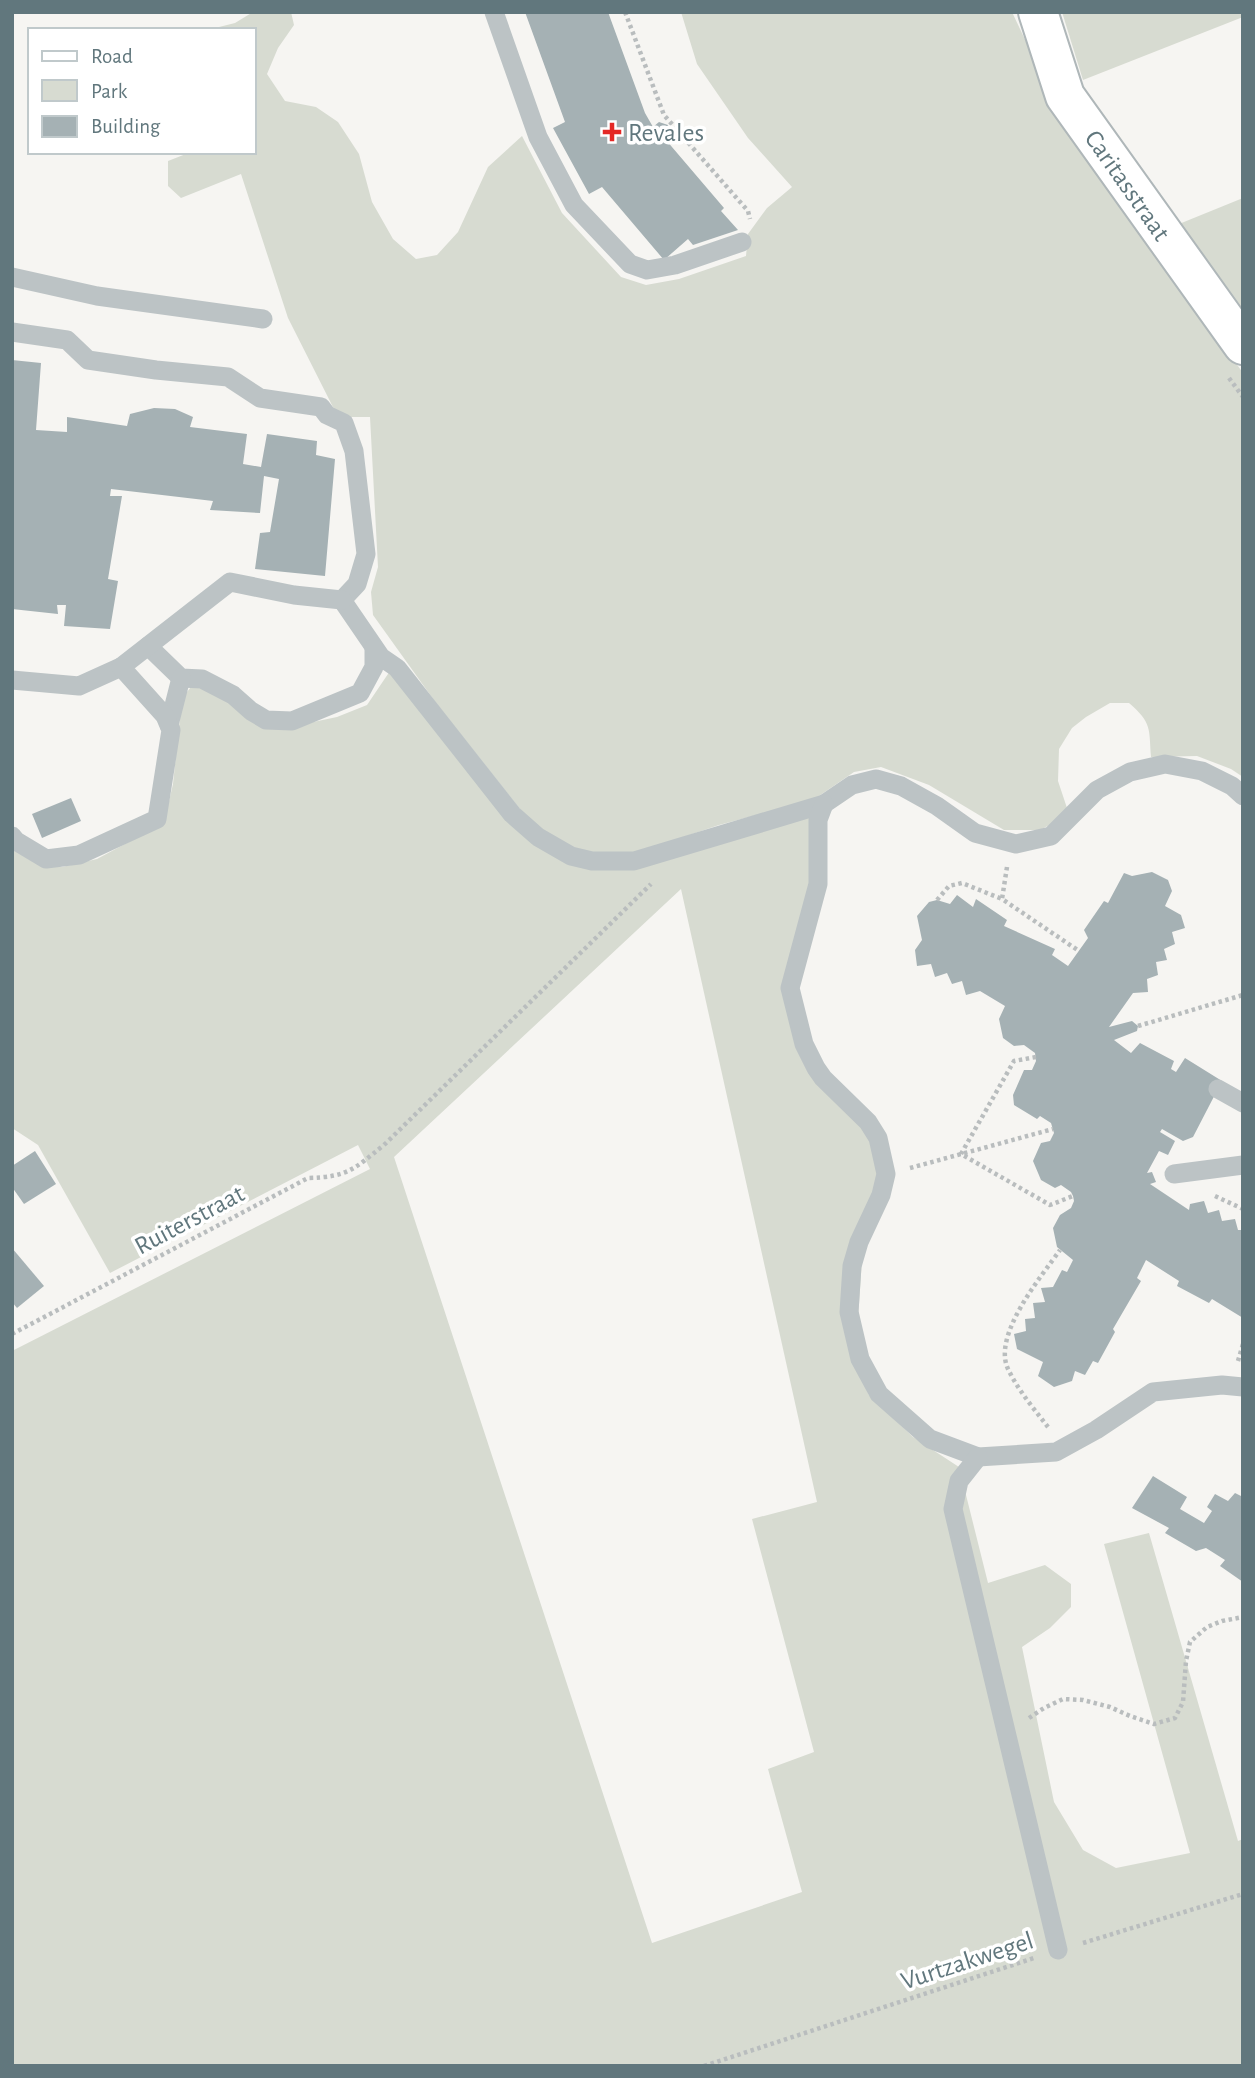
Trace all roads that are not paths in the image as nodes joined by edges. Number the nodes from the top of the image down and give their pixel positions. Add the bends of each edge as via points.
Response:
1 (494, 12) edge
2 (1038, 12) edge
3 (742, 242) road end
4 (12, 276) edge
5 (263, 319) dead end
6 (12, 332) edge
7 (1243, 345) edge
8 (342, 600) junction
9 (148, 646) junction
10 (374, 648) junction
11 (121, 667) junction
12 (181, 678) junction
13 (12, 680) edge
14 (169, 725) junction
15 (1243, 796) edge
16 (824, 804) junction
17 (12, 836) edge
18 (1218, 1089) dead end
19 (1243, 1103) edge
20 (1243, 1165) edge
21 (1174, 1174) dead end
22 (1243, 1387) edge
23 (978, 1457) junction
24 (1058, 1950) road end

1 - 3 lane via 538,136 574,205 630,264 647,270 675,265
2 - 7 street, Caritasstraat via 1065,96
4 - 5 lane via 97,296
6 - 8 lane via 67,340 88,360 228,377 260,398 321,407 344,424 354,451 366,554 357,584
8 - 9 lane via 230,582
8 - 10 lane
9 - 11 lane
9 - 12 lane
10 - 12 lane via 374,667 360,693 292,721 267,720 202,679
10 - 16 lane via 397,668 512,814 538,837 571,856 634,861
11 - 13 lane via 79,686
11 - 14 lane
12 - 14 lane
14 - 17 lane via 157,819 79,855 46,859
15 - 16 lane via 1202,771 1165,764 1130,772 1097,790 1051,836 1016,844 975,834 937,806 901,786 876,779 852,785
16 - 23 lane via 818,820 818,884 790,988 804,1044 823,1078 868,1122 878,1138 886,1174 852,1266 849,1311 860,1359 879,1394 930,1439
18 - 19 lane
20 - 21 lane
22 - 23 lane via 1153,1392 1056,1452
23 - 24 lane via 959,1480 953,1509

